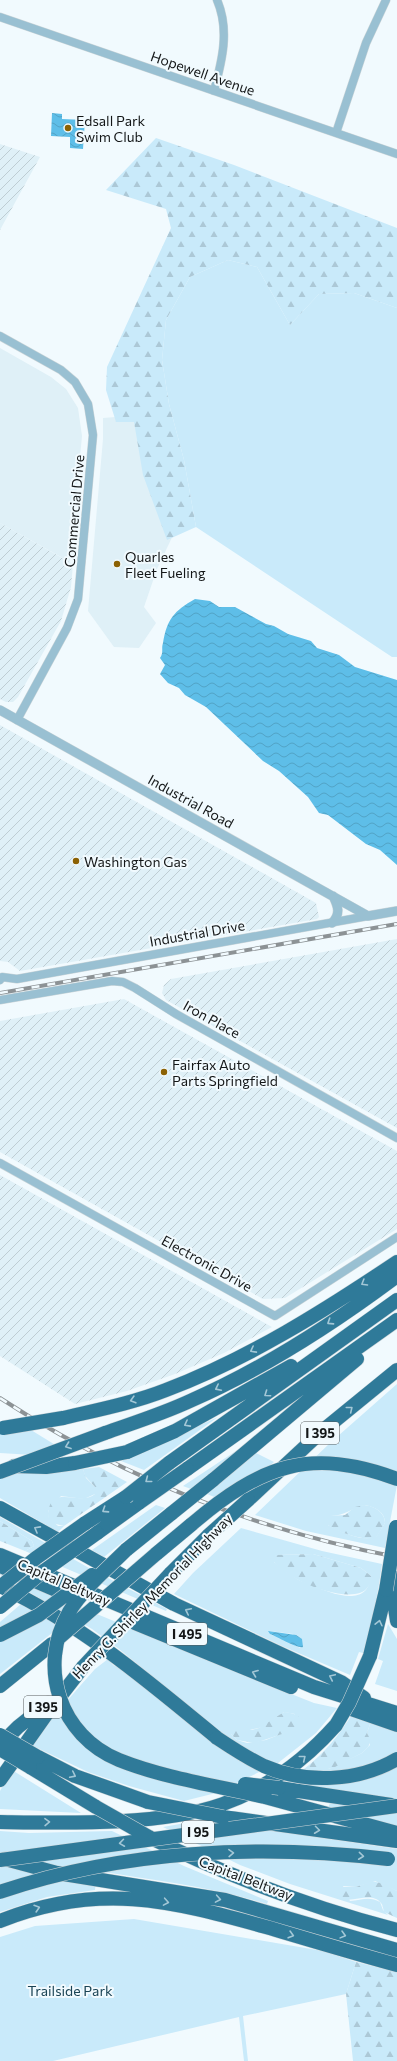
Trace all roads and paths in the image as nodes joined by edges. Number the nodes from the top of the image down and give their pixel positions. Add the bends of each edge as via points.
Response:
1 (217, 0) edge
2 (386, 0) edge
3 (0, 17) edge
4 (214, 91) junction
5 (336, 133) junction
6 (397, 154) edge
7 (0, 336) edge
8 (0, 710) edge
9 (17, 720) junction
10 (333, 896) junction
11 (397, 911) edge
12 (368, 916) junction
13 (332, 923) junction
14 (1, 979) edge
15 (0, 1000) edge
16 (397, 1138) edge
17 (0, 1163) edge
18 (397, 1237) edge
19 (397, 1262) edge
20 (397, 1276) edge
21 (397, 1300) edge
22 (397, 1320) edge
23 (397, 1325) edge
24 (321, 1355) junction
25 (397, 1370) edge
26 (2, 1428) edge
27 (0, 1465) edge
28 (0, 1472) edge
29 (397, 1479) edge
30 (0, 1508) edge
31 (396, 1523) edge
32 (126, 1550) junction
33 (0, 1555) edge
34 (0, 1566) edge
35 (0, 1586) edge
36 (393, 1586) edge
37 (0, 1607) edge
38 (397, 1621) edge
39 (0, 1635) edge
40 (83, 1667) junction
41 (0, 1686) edge
42 (376, 1706) junction
43 (397, 1713) edge
44 (397, 1725) edge
45 (0, 1735) edge
46 (0, 1745) edge
47 (0, 1749) edge
48 (397, 1759) edge
49 (34, 1762) junction
50 (161, 1772) junction
51 (0, 1780) edge
52 (397, 1806) edge
53 (4, 1822) edge
54 (397, 1833) edge
55 (397, 1841) edge
56 (0, 1859) edge
57 (397, 1860) edge
58 (0, 1892) edge
59 (0, 1921) edge
60 (397, 1930) edge
61 (397, 1950) edge
62 (397, 1965) edge

1 - 4 street via 223,19 224,38 221,65
2 - 5 street via 366,43
3 - 4 street, Hopewell Avenue
4 - 5 street, Hopewell Avenue
5 - 6 street, Hopewell Avenue
7 - 9 street, Commercial Drive via 70,377 86,399 93,424 78,599 67,628
8 - 9 street, Industrial Road
9 - 10 street, Industrial Road
10 - 12 street, Industrial Road
10 - 13 street via 338,912
11 - 12 street, Industrial Drive
12 - 13 street, Industrial Drive
13 - 14 street, Industrial Drive via 17,979
15 - 16 street, Iron Place via 112,981 123,982
17 - 18 street, Electronic Drive via 275,1316
19 -> 26 highway, bridge via 273,1339 213,1370 164,1391 63,1418
20 -> 28 highway, bridge via 365,1300 257,1368 186,1403
21 - 24 highway
22 - 37 highway, bridge via 41,1573
23 - 32 highway, bridge
24 -> 27 highway, bridge via 298,1362 175,1431 127,1452 46,1467
24 -> 35 highway, bridge
40 -> 25 highway, Henry G. Shirley Memorial Highway / I 395, bridge via 209,1535 321,1432
29 - 41 highway, bridge via 374,1470 350,1465 320,1463 294,1466 243,1485 220,1500
42 -> 30 highway via 341,1682 174,1604
31 - 36 highway, bridge
32 - 39 highway, bridge via 39,1615
32 - 50 highway, bridge via 91,1585 69,1612 56,1644 54,1680 68,1719 95,1747 118,1760
33 - 42 highway, Capital Beltway / I 495 via 314,1687
44 -> 34 highway via 232,1664
35 - 48 highway, bridge via 94,1639 217,1738 265,1766 284,1773 308,1777 349,1776 375,1769
36 - 38 highway
53 -> 36 highway, bridge via 130,1820 166,1816 223,1804 272,1780 316,1747 336,1726 350,1703 370,1656
40 - 46 highway, Henry G. Shirley Memorial Highway / I 395 via 46,1705
40 - 51 highway
42 - 43 highway, Capital Beltway / I 495
45 - 49 highway, bridge
47 - 49 highway, Capital Beltway, bridge
49 -> 55 highway, bridge via 148,1802 223,1817
49 - 60 highway, Capital Beltway, bridge via 96,1807 149,1837 257,1884
50 - 52 highway, bridge
50 - 54 highway, bridge
52 -> 56 highway, I 95, bridge
56 -> 61 highway, bridge via 97,1879 225,1900
58 -> 57 highway, I 95, bridge via 84,1869 202,1854 324,1853
59 -> 62 highway via 68,1901 112,1897 147,1899 208,1911

